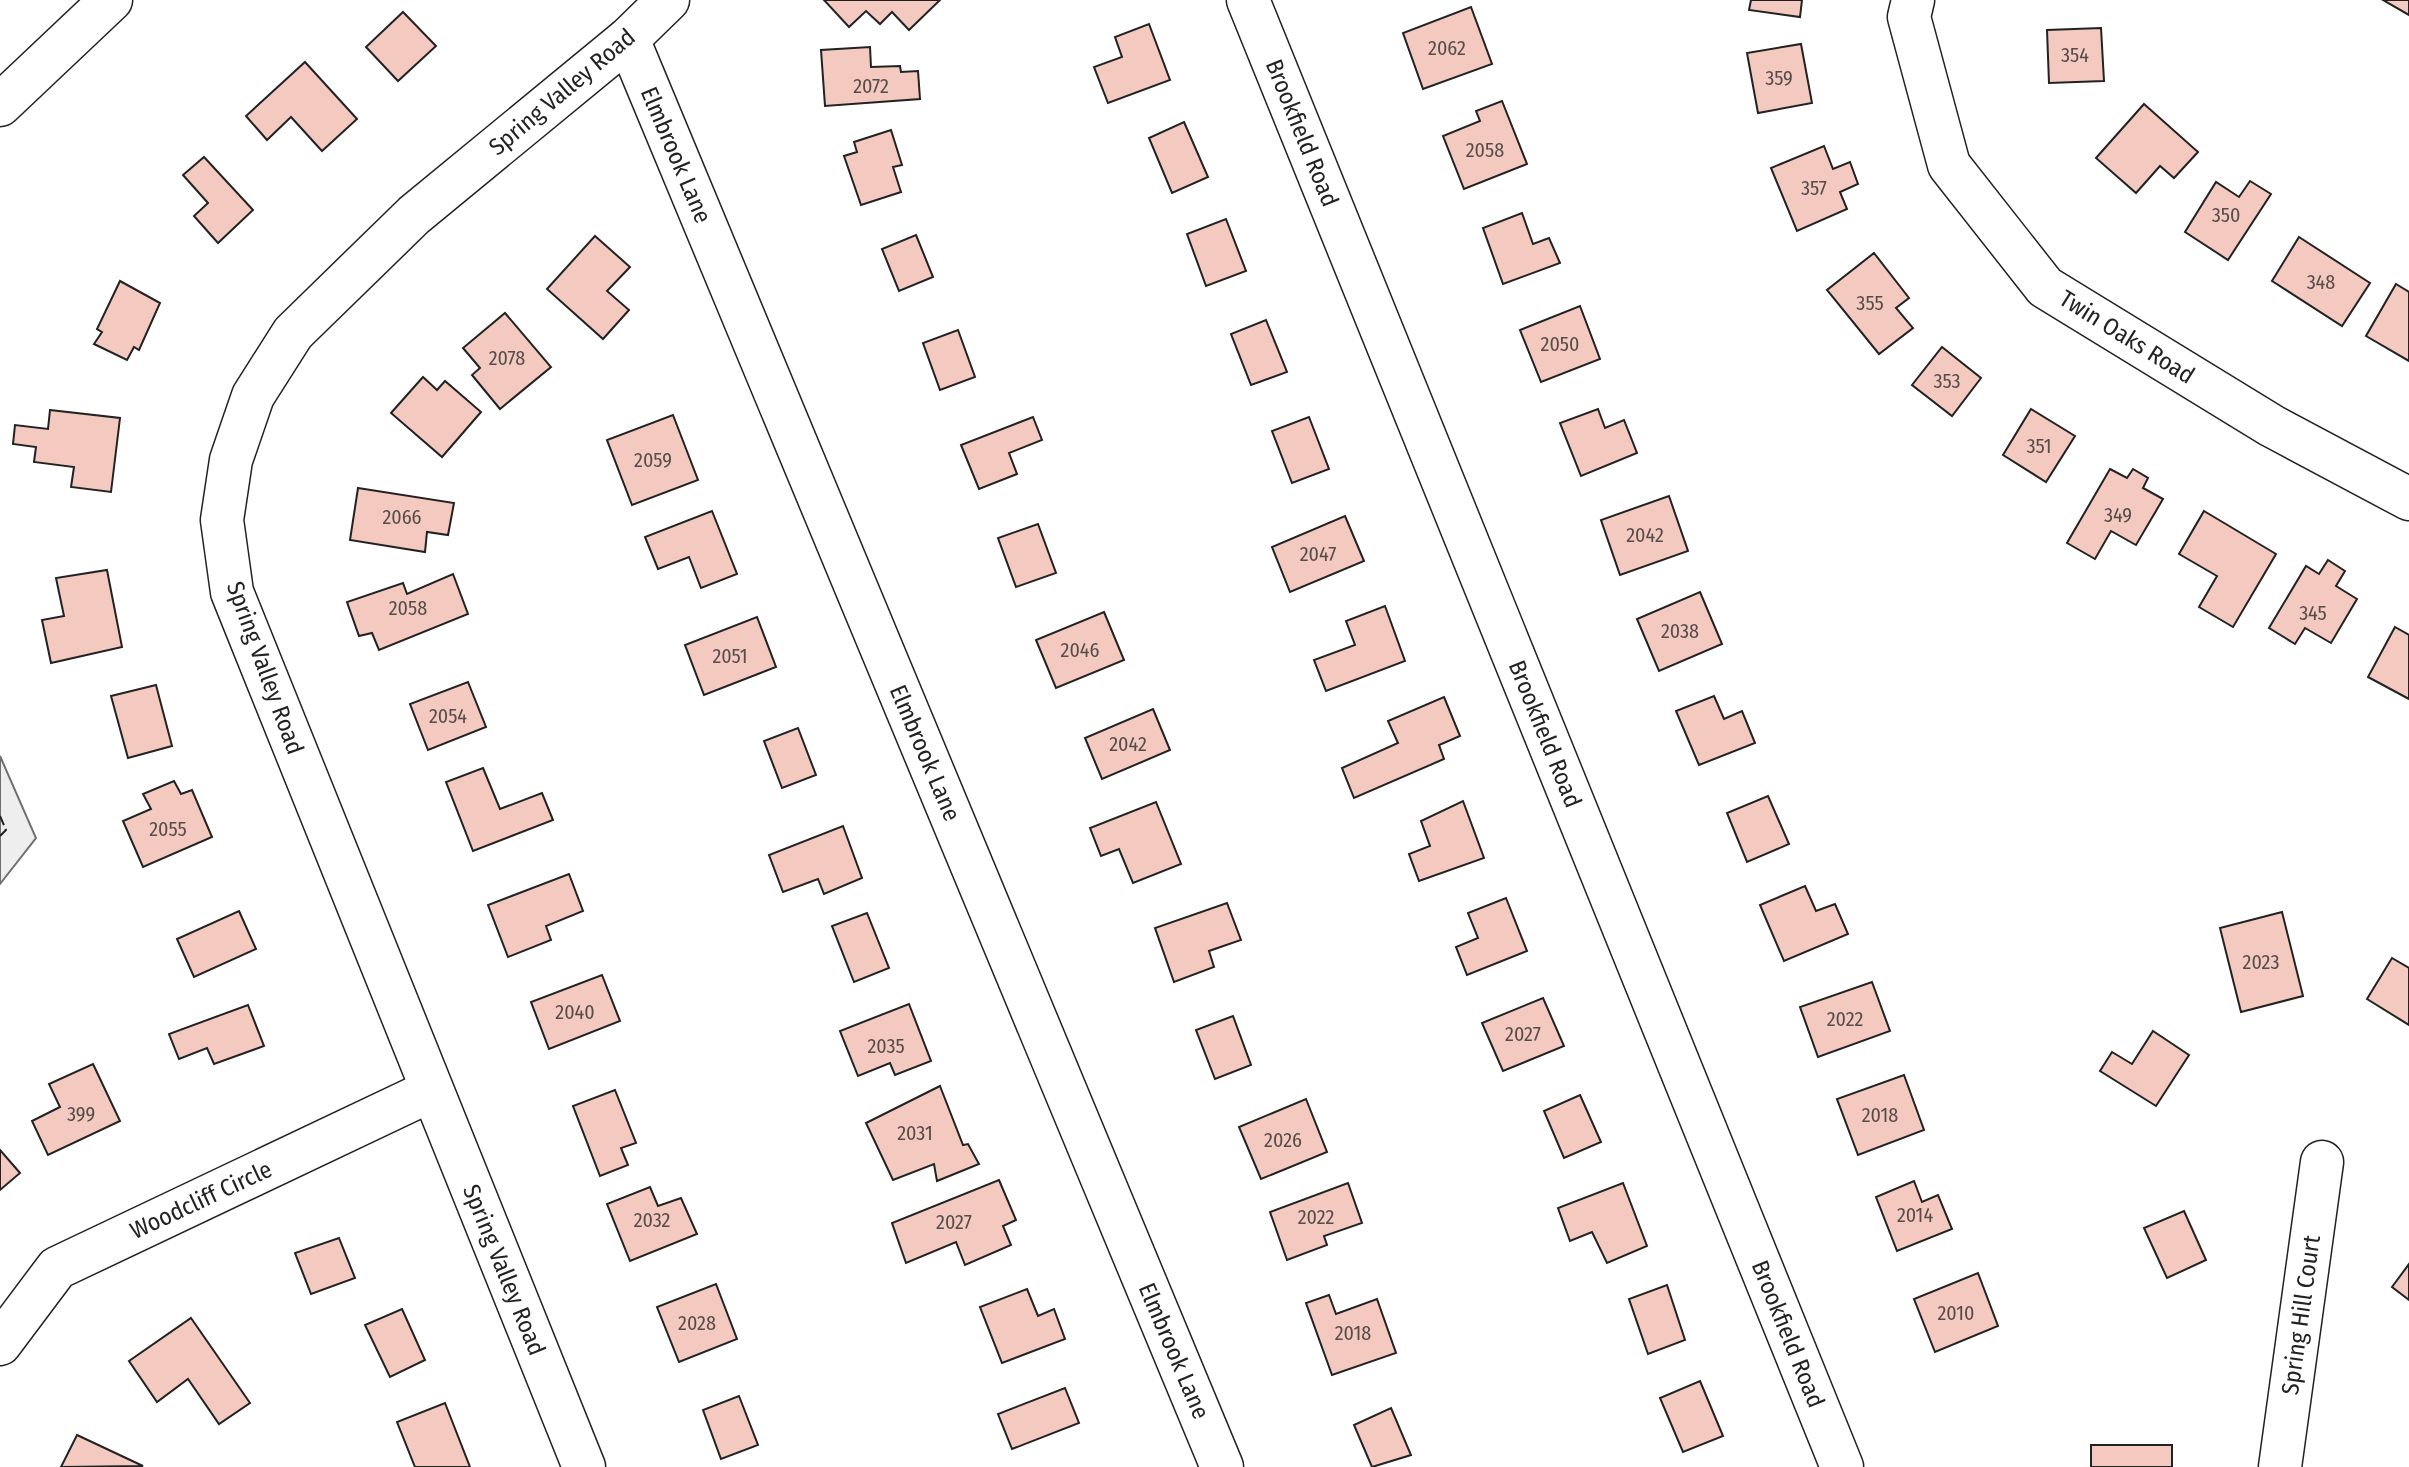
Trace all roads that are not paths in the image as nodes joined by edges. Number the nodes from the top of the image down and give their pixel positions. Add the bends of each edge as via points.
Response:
1 (111, 0) edge
2 (668, 0) edge
3 (1248, 0) edge
4 (1913, 0) edge
5 (628, 39) junction
6 (0, 105) edge
7 (2409, 499) edge
8 (430, 1091) junction
9 (2322, 1162) dead end
10 (0, 1344) edge
11 (584, 1467) edge
12 (1222, 1467) edge
13 (1842, 1467) edge
14 (2280, 1467) edge

1 - 6 street
2 - 5 street, Spring Valley Road
3 - 13 street, Brookfield Road
4 - 7 street, Twin Oaks Road via 1909,17 1949,165 2045,287 2272,426
5 - 8 street, Spring Valley Road via 414,215 293,333 253,396 231,460 222,520 232,592
5 - 12 street, Elmbrook Lane
8 - 10 street, Woodcliff Circle via 57,1268
8 - 11 street, Spring Valley Road
9 - 14 street, Spring Hill Court

